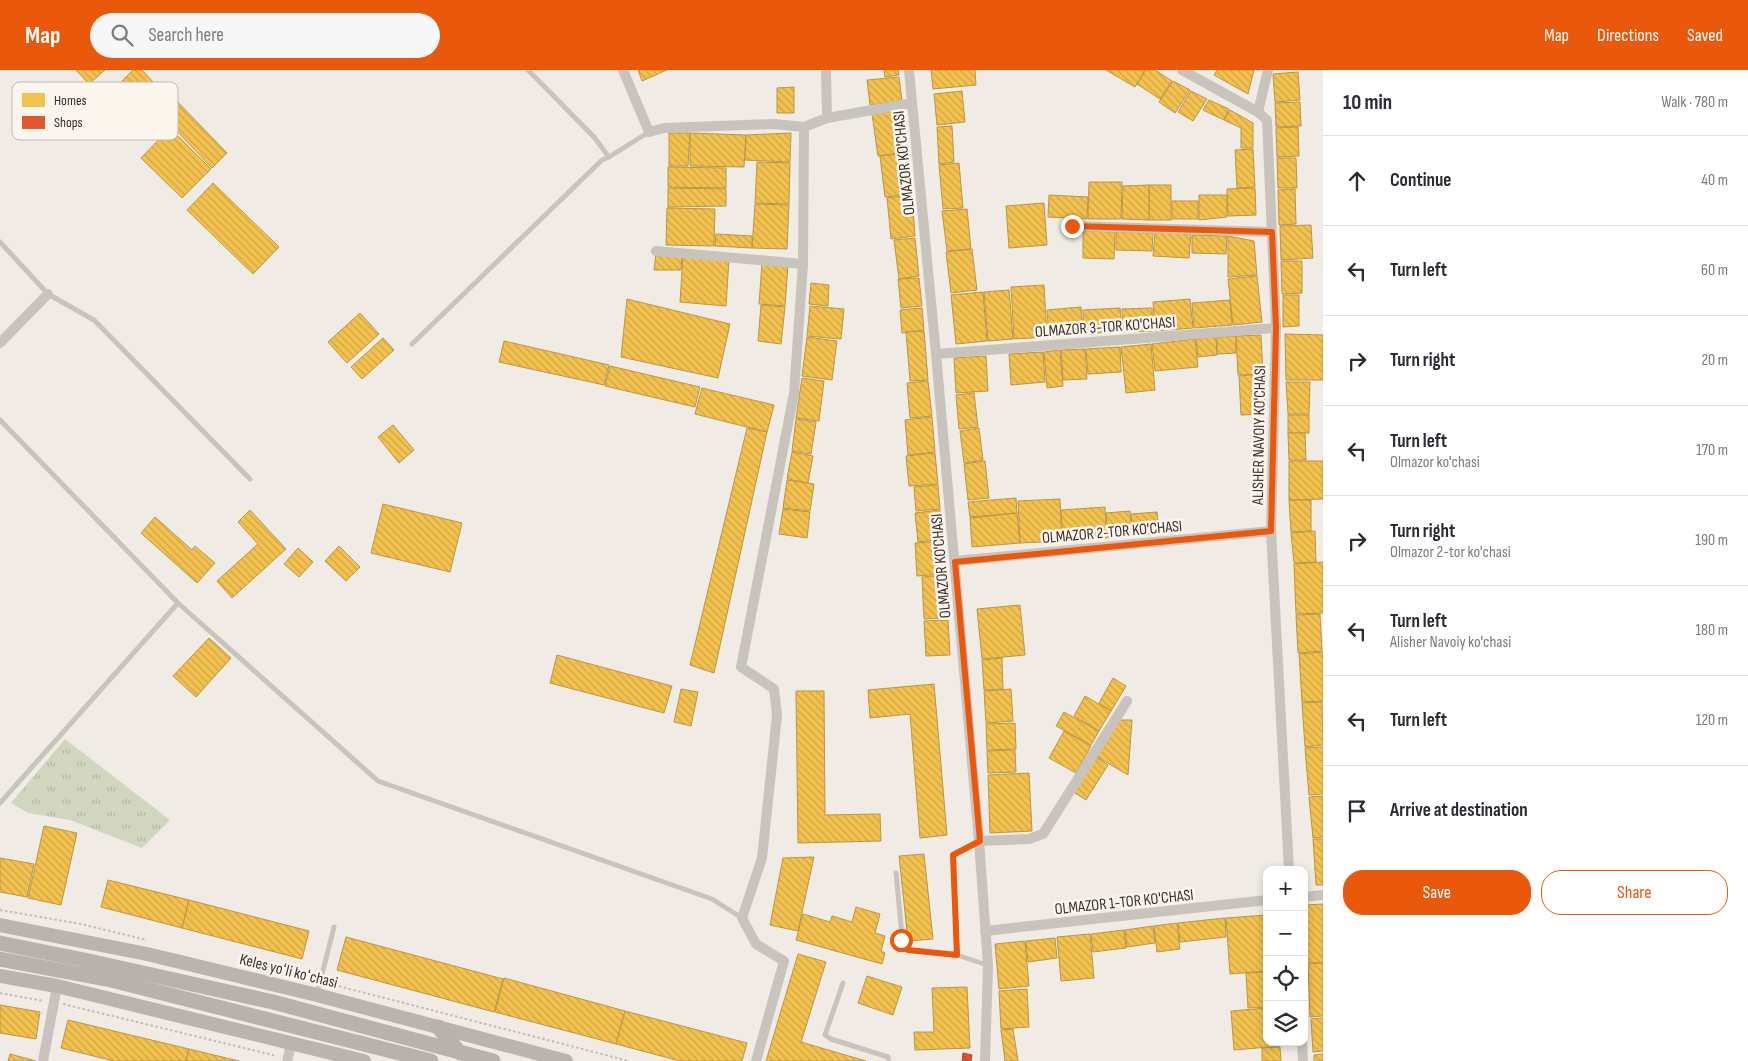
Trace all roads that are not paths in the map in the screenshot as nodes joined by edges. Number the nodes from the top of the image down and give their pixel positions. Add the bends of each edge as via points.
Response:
1 (528, 70) edge
2 (623, 70) edge
3 (826, 70) edge
4 (908, 70) edge
5 (1182, 70) edge
6 (1268, 70) edge
7 (912, 103) junction
8 (1258, 112) junction
9 (827, 118) junction
10 (804, 127) junction
11 (649, 132) junction
12 (610, 157) junction
13 (1072, 226) dead end
14 (1272, 232) junction
15 (0, 242) edge
16 (656, 251) dead end
17 (803, 264) junction
18 (48, 294) junction
19 (1276, 328) junction
20 (0, 343) edge
21 (412, 344) dead end
22 (936, 354) junction
23 (0, 420) edge
24 (250, 479) dead end
25 (1271, 531) junction
26 (955, 562) junction
27 (178, 604) junction
28 (1127, 701) dead end
29 (0, 802) edge
30 (980, 841) junction
31 (1289, 866) edge
32 (896, 872) dead end
33 (1323, 895) edge
34 (1308, 896) edge
35 (1263, 900) edge
36 (742, 918) junction
37 (0, 925) edge
38 (334, 927) dead end
39 (985, 931) junction
40 (0, 944) edge
41 (957, 955) junction
42 (0, 959) edge
43 (988, 965) junction
44 (0, 976) edge
45 (843, 983) dead end
46 (57, 986) junction
47 (316, 994) junction
48 (438, 1027) junction
49 (292, 1042) junction
50 (1302, 1046) edge
51 (460, 1053) junction
52 (284, 1059) edge
53 (43, 1061) edge
54 (364, 1061) edge
55 (431, 1061) edge
56 (493, 1061) edge
57 (566, 1061) edge
58 (756, 1061) edge
59 (889, 1061) edge
60 (985, 1061) edge
61 (1303, 1061) edge

1 - 12 lane
2 - 11 street
3 - 9 street
4 - 7 street, OLMAZOR KO'CHASI
5 - 8 street
6 - 8 street
7 - 9 street
7 - 22 street, OLMAZOR KO'CHASI
8 - 14 street, ALISHER NAVOIY KO'CHASI via 1267,120
9 - 10 street
10 - 11 street via 774,124 664,128
10 - 17 street
11 - 12 lane
12 - 21 lane via 602,160
13 - 14 street
14 - 19 street, ALISHER NAVOIY KO'CHASI
15 - 18 lane
16 - 17 street
17 - 36 street via 794,393 740,667 774,690 777,716 762,858
18 - 20 street
18 - 24 lane via 94,320
19 - 22 street, OLMAZOR 3-TOR KO'CHASI
19 - 25 street, ALISHER NAVOIY KO'CHASI
22 - 26 street, OLMAZOR KO'CHASI
23 - 27 lane
25 - 26 street, OLMAZOR 2-TOR KO'CHASI
25 - 31 street, ALISHER NAVOIY KO'CHASI
26 - 30 street, OLMAZOR KO'CHASI
27 - 29 lane
27 - 36 lane via 378,781 712,899
28 - 30 street via 1043,834 1029,839
30 - 39 street, OLMAZOR KO'CHASI
30 - 41 lane via 953,855
32 - 41 lane via 902,946 908,950
33 - 34 street
35 - 39 street, OLMAZOR 1-TOR KO'CHASI
36 - 58 street via 756,944 784,960
37 - 47 street, Keles yoʻli koʻchasi via 147,954
38 - 47 lane
39 - 43 street, OLMAZOR KO'CHASI
40 - 51 main road via 273,1002
41 - 43 lane
42 - 55 main road via 111,980
43 - 60 street, OLMAZOR KO'CHASI
44 - 46 street
45 - 59 lane via 826,1035 888,1057
46 - 49 street
46 - 53 street
47 - 48 street, Keles yoʻli koʻchasi
48 - 51 main road
48 - 57 street, Keles yoʻli koʻchasi
49 - 52 street
49 - 54 street
50 - 61 street
51 - 56 main road

